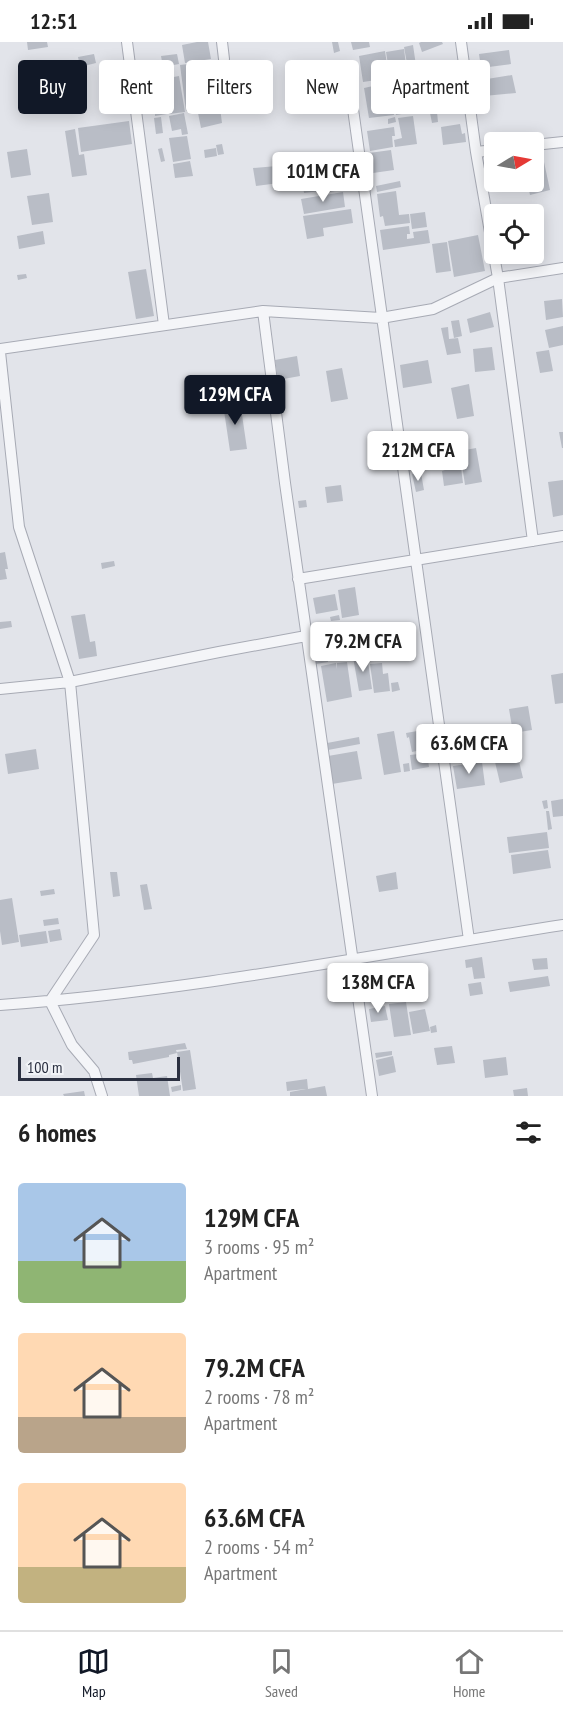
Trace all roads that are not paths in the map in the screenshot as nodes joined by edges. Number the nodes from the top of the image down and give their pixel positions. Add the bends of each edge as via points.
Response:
1 (127, 42) edge
2 (222, 42) edge
3 (461, 42) edge
4 (224, 59) dead end
5 (353, 114) edge
6 (563, 142) edge
7 (544, 144) edge
8 (484, 151) edge
9 (476, 152) junction
10 (563, 268) edge
11 (498, 278) junction
12 (263, 311) junction
13 (381, 318) junction
14 (164, 325) junction
15 (0, 351) edge
16 (563, 536) edge
17 (533, 541) junction
18 (417, 558) junction
19 (298, 579) junction
20 (306, 636) junction
21 (70, 682) junction
22 (0, 689) edge
23 (563, 925) edge
24 (469, 940) junction
25 (353, 961) junction
26 (50, 1001) junction
27 (0, 1005) edge
28 (102, 1096) edge
29 (372, 1096) edge

1 - 14 street
2 - 4 street
3 - 9 street
5 - 13 street
6 - 7 street
8 - 9 street
9 - 11 street
10 - 11 street
11 - 13 street via 433,309
11 - 17 street
12 - 13 street
12 - 14 street
12 - 19 street
13 - 18 street
14 - 15 street
15 - 21 street via 19,527
16 - 17 street
17 - 18 street
18 - 19 street
18 - 24 street
19 - 20 street
20 - 21 street
20 - 25 street
21 - 22 street
21 - 26 street via 94,935
23 - 24 street
24 - 25 street
25 - 26 street
25 - 29 street
26 - 27 street
26 - 28 street via 72,1045 94,1071

